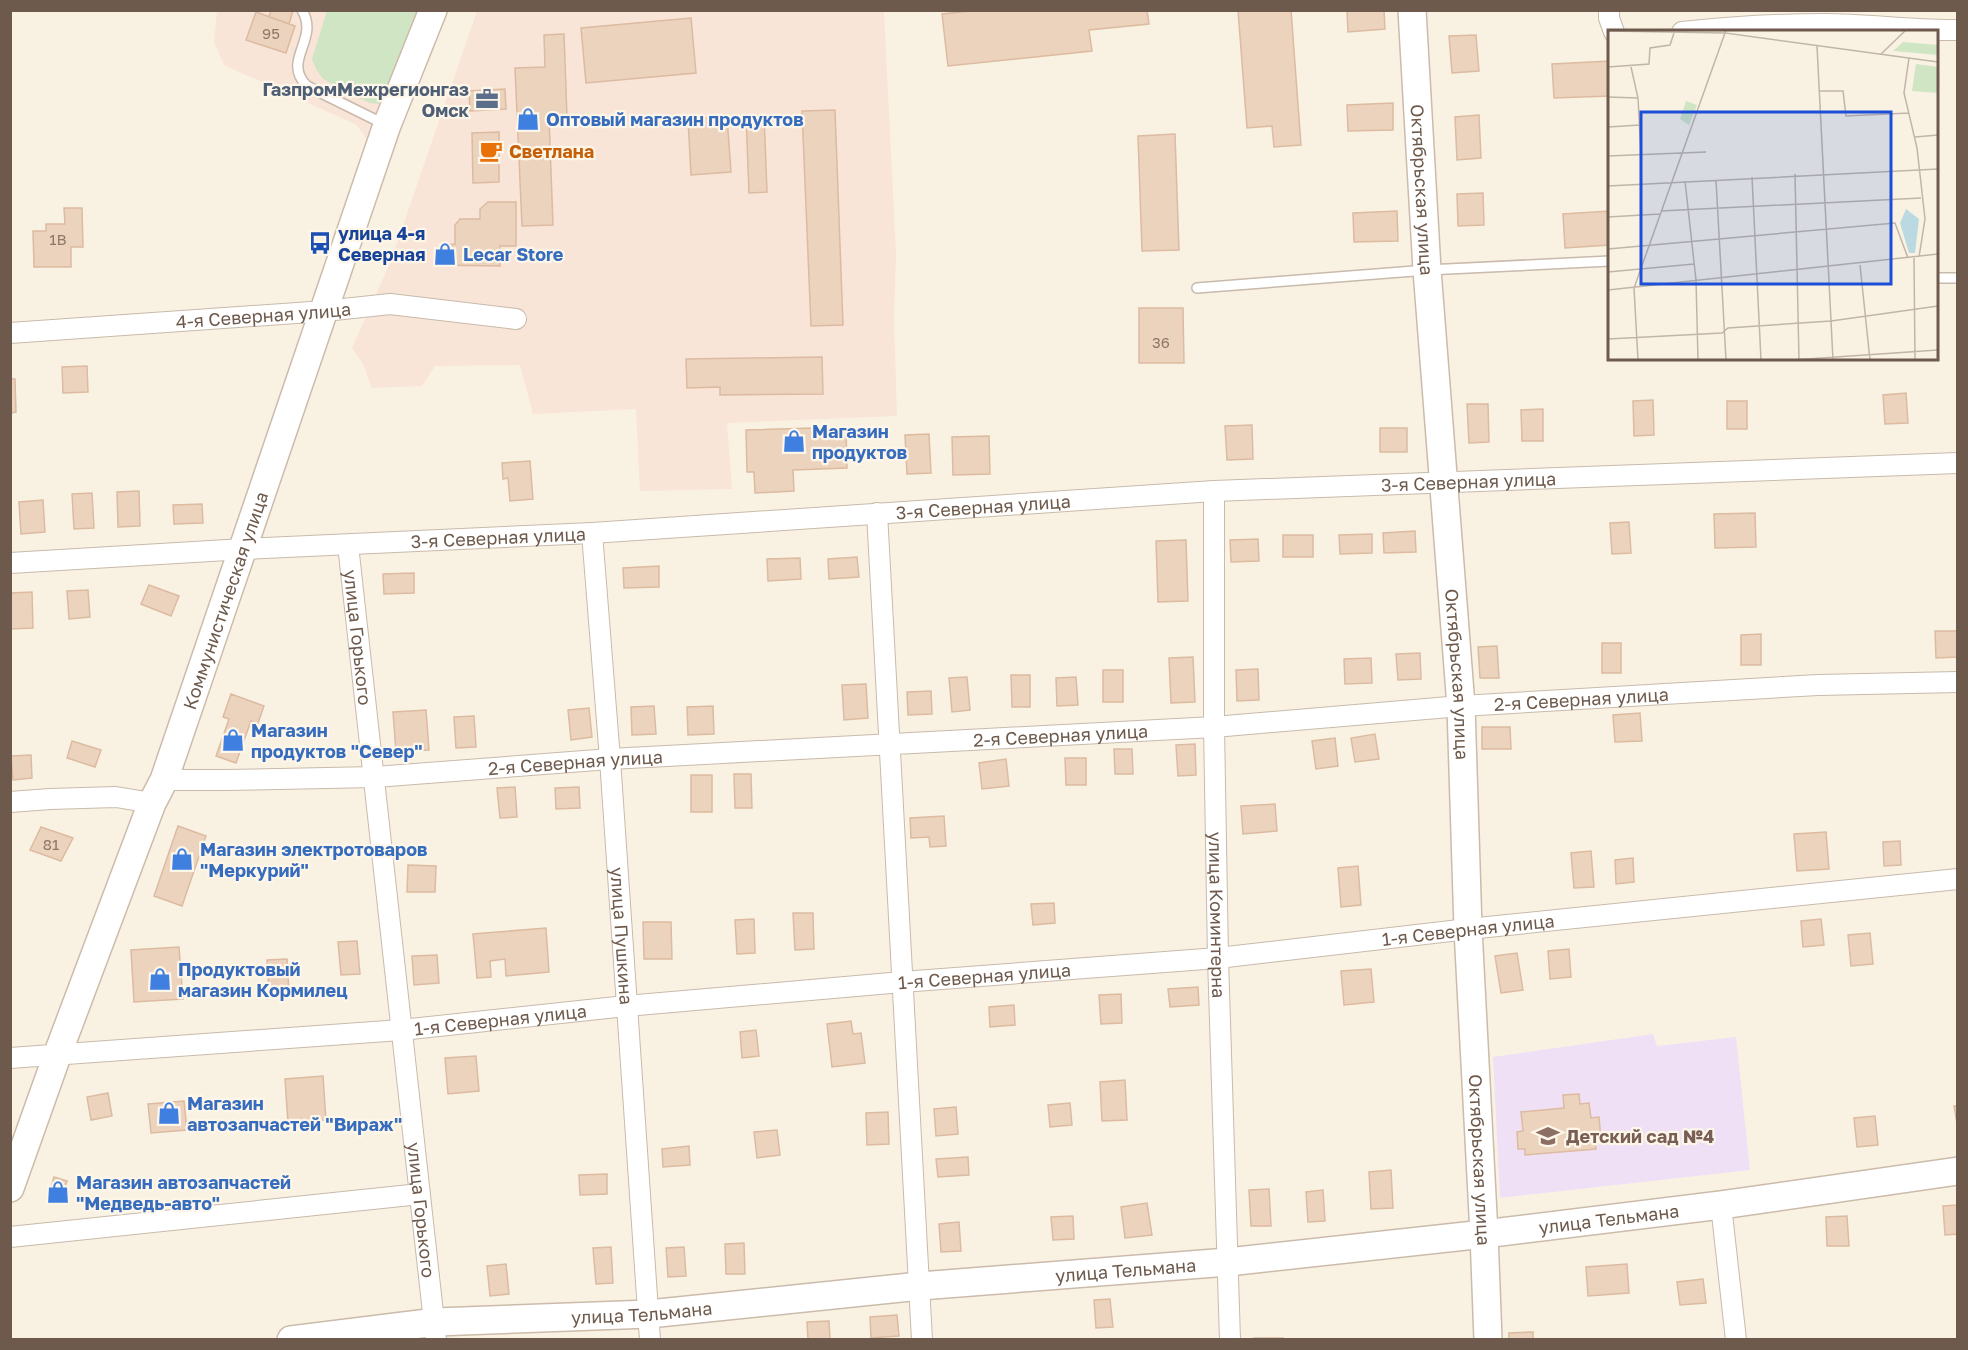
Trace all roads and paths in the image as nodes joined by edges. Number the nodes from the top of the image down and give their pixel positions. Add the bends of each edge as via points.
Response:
1 (302, 10) edge
2 (433, 10) edge
3 (1412, 10) edge
4 (1609, 10) edge
5 (1826, 28) edge
6 (1613, 30) edge
7 (1702, 30) edge
8 (1893, 30) edge
9 (1958, 30) edge
10 (1938, 31) edge
11 (387, 125) junction
12 (1608, 261) edge
13 (1427, 270) junction
14 (1938, 278) edge
15 (1958, 278) edge
16 (1197, 288) dead end
17 (325, 311) junction
18 (516, 319) dead end
19 (10, 333) edge
20 (1958, 463) edge
21 (1443, 482) junction
22 (1214, 491) junction
23 (877, 513) junction
24 (592, 533) junction
25 (348, 545) junction
26 (244, 549) junction
27 (10, 563) edge
28 (1958, 682) edge
29 (1461, 706) junction
30 (1214, 727) junction
31 (891, 744) junction
32 (610, 759) junction
33 (375, 777) junction
34 (158, 791) junction
35 (10, 802) edge
36 (1958, 879) edge
37 (1468, 929) junction
38 (1218, 958) junction
39 (902, 982) junction
40 (626, 1006) junction
41 (401, 1030) junction
42 (58, 1053) junction
43 (10, 1058) edge
44 (1958, 1171) edge
45 (10, 1188) edge
46 (420, 1194) junction
47 (1721, 1205) junction
48 (1484, 1234) junction
49 (10, 1237) edge
50 (1228, 1262) junction
51 (920, 1286) junction
52 (650, 1327) edge
53 (436, 1331) edge
54 (291, 1340) edge
55 (922, 1340) edge
56 (1230, 1340) edge
57 (1488, 1340) edge
58 (1736, 1340) edge

1 - 11 lane via 308,29 299,56 299,78 307,86
2 - 11 street, Коммунистическая улица
3 - 13 street, Октябрьская улица
4 - 6 street
5 - 7 street via 1743,26
5 - 8 street
9 - 10 street
11 - 17 street, Коммунистическая улица
12 - 13 lane
13 - 16 lane
13 - 21 street, Октябрьская улица
14 - 15 lane
17 - 18 street, 4-я Северная улица via 390,304
17 - 19 street, 4-я Северная улица
17 - 26 street, Коммунистическая улица
20 - 21 street, 3-я Северная улица
21 - 22 street, 3-я Северная улица
21 - 29 street, Октябрьская улица
22 - 23 street, 3-я Северная улица
22 - 30 street, улица Коминтерна
23 - 24 street, 3-я Северная улица
23 - 31 street
24 - 25 street, 3-я Северная улица
24 - 32 street, улица Пушкина
25 - 26 street, 3-я Северная улица
25 - 33 street, улица Горького
26 - 27 street, 3-я Северная улица
26 - 34 street, Коммунистическая улица
28 - 29 street, 2-я Северная улица via 1818,685
29 - 30 street, 2-я Северная улица
29 - 37 street, Октябрьская улица
30 - 31 street, 2-я Северная улица
30 - 38 street, улица Коминтерна
31 - 32 street, 2-я Северная улица
31 - 39 street
32 - 33 street, 2-я Северная улица
32 - 40 street, улица Пушкина
33 - 34 street, 2-я Северная улица via 225,780
33 - 41 street, улица Горького
34 - 35 street, 2-я Северная улица
34 - 42 street, Коммунистическая улица
36 - 37 street, 1-я Северная улица
37 - 38 street, 1-я Северная улица
37 - 48 street, Октябрьская улица
38 - 39 street, 1-я Северная улица
38 - 50 street, улица Коминтерна
39 - 40 street, 1-я Северная улица
39 - 51 street
40 - 41 street, 1-я Северная улица
40 - 52 street, улица Пушкина
41 - 42 street, 1-я Северная улица
41 - 46 street, улица Горького
42 - 43 street, 1-я Северная улица
42 - 45 street, Коммунистическая улица
44 - 47 street, улица Тельмана
46 - 49 street
46 - 53 street, улица Горького
47 - 48 street, улица Тельмана
47 - 58 street
48 - 50 street, улица Тельмана
48 - 57 street, Октябрьская улица
50 - 51 street, улица Тельмана
50 - 56 street, улица Коминтерна
51 - 52 street, улица Тельмана
51 - 55 street
52 - 53 street, улица Тельмана
53 - 54 street, улица Тельмана

